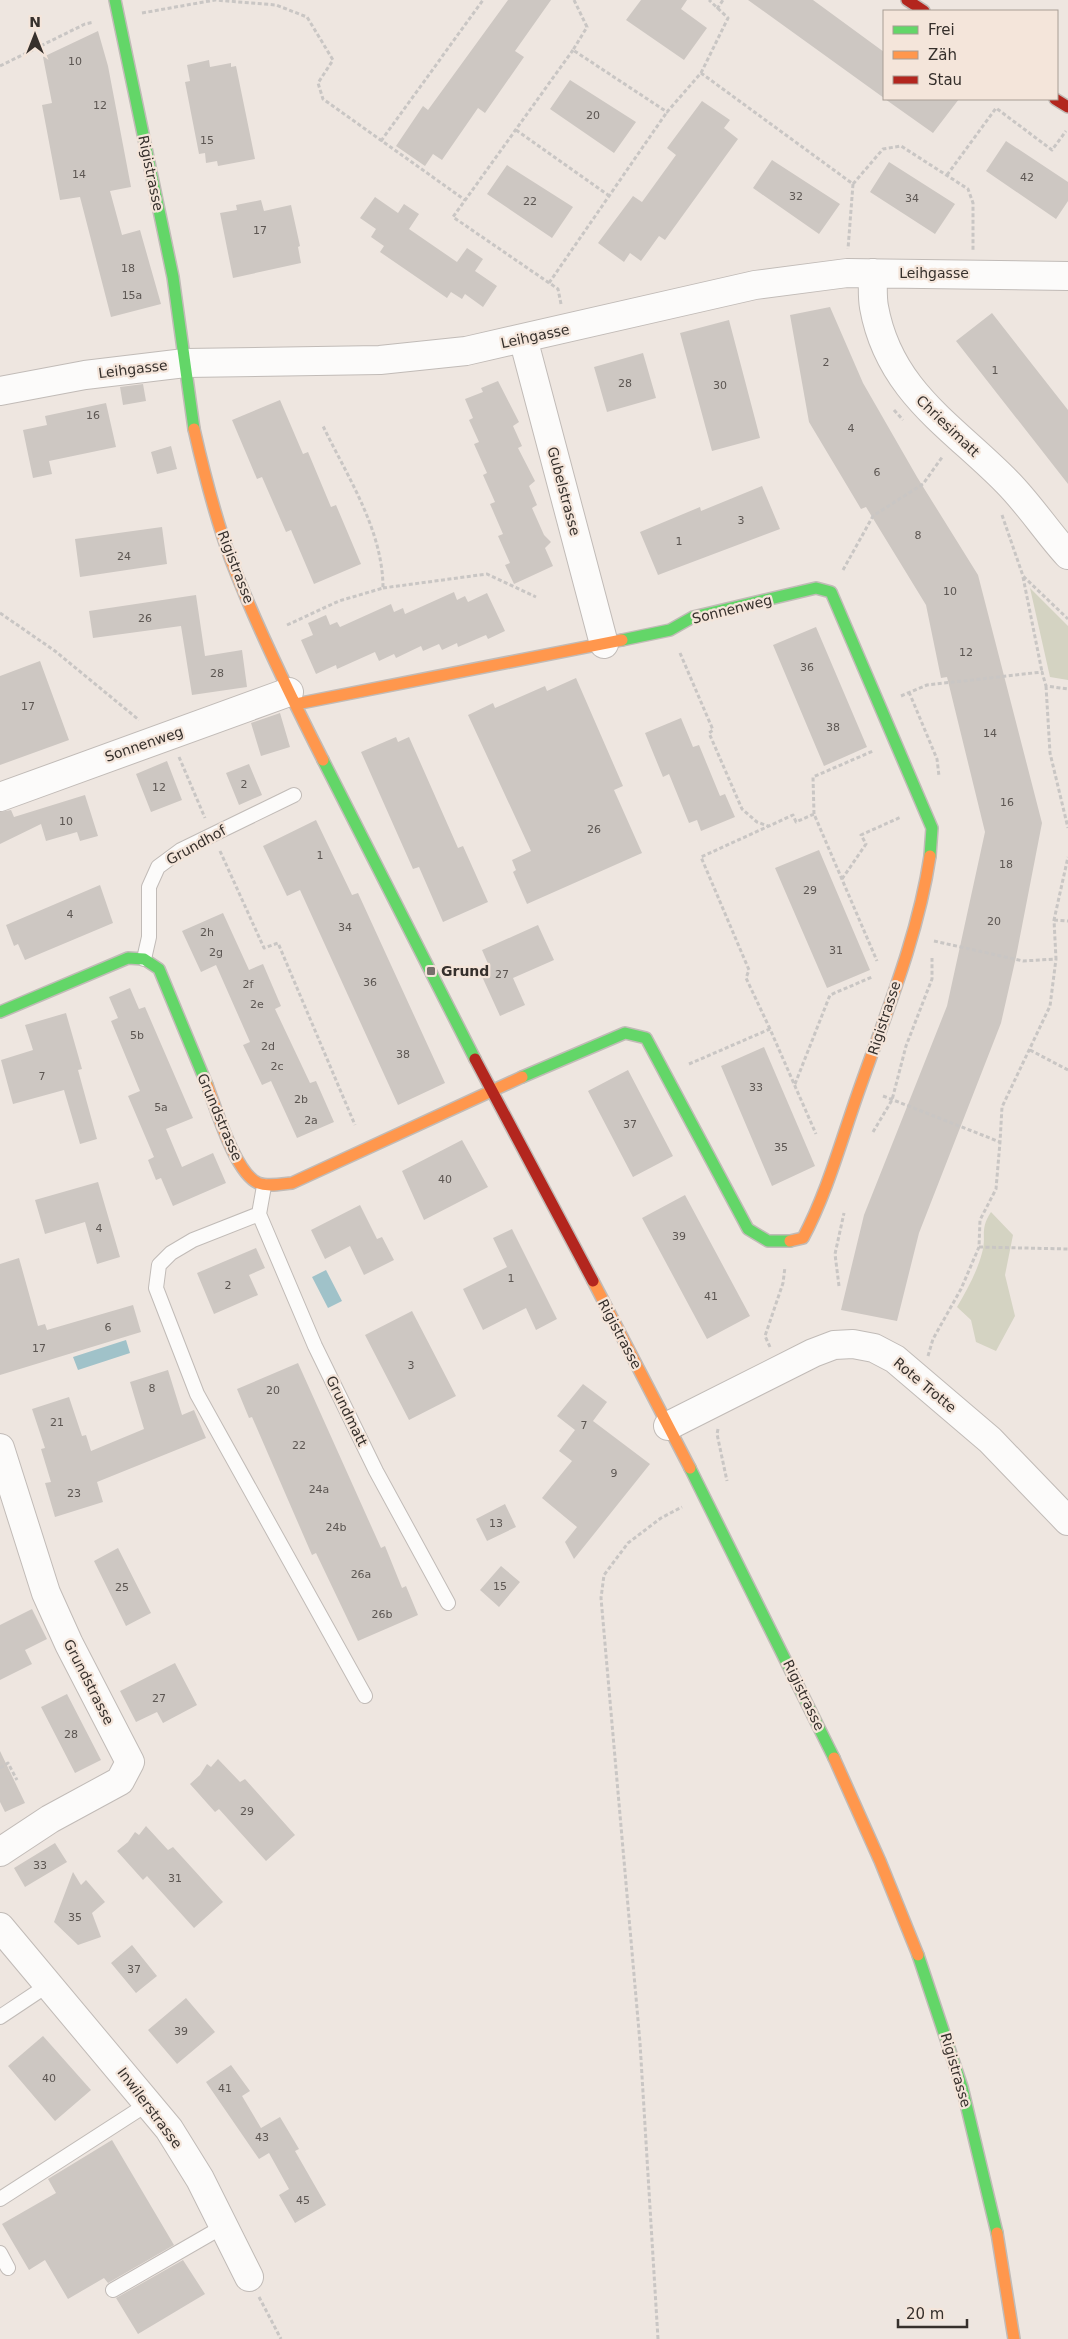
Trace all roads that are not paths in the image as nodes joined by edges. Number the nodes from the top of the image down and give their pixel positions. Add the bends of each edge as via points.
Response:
1 (114, 0) edge
2 (908, 0) edge
3 (923, 10) edge
4 (1056, 100) edge
5 (1068, 108) edge
6 (860, 273) junction
7 (1068, 276) edge
8 (523, 338) junction
9 (185, 363) junction
10 (0, 391) edge
11 (1068, 555) edge
12 (604, 644) junction
13 (292, 698) junction
14 (294, 795) dead end
15 (0, 797) edge
16 (932, 828) joint
17 (144, 959) junction
18 (0, 1012) edge
19 (492, 1089) junction
20 (264, 1186) junction
21 (259, 1214) junction
22 (668, 1426) junction
23 (0, 1448) edge
24 (1068, 1521) edge
25 (448, 1603) dead end
26 (365, 1696) dead end
27 (0, 1852) edge
28 (0, 1926) edge
29 (48, 1985) junction
30 (0, 2018) edge
31 (149, 2103) junction
32 (0, 2199) edge
33 (224, 2226) junction
34 (0, 2253) edge
35 (8, 2268) dead end
36 (249, 2277) road end
37 (113, 2290) dead end
38 (1014, 2339) edge

1 - 9 street, Rigistrasse via 173,277
2 - 3 street
4 - 5 street
6 - 7 street, Leihgasse
6 - 8 street, Leihgasse via 755,285
6 - 11 street, Chriesimatt via 883,341 905,383 926,409 1008,483
8 - 9 street, Leihgasse via 466,350 380,360
8 - 12 street, Gubelstrasse
9 - 10 street, Leihgasse via 85,375
9 - 13 street, Rigistrasse via 193,424 208,490 232,560
12 - 13 street, Sonnenweg
12 - 16 street, Sonnenweg via 670,630 693,617 816,588 831,592
13 - 15 street, Sonnenweg via 162,737
13 - 19 street, Rigistrasse via 464,1040
14 - 17 lane, Grundhof via 181,850 158,866 149,887 149,937
16 - 19 street, Rigistrasse via 932,847 910,941 862,1084 803,1238 786,1243 764,1241 748,1229 646,1038 625,1033
17 - 18 street via 128,958
17 - 20 street, Grundstrasse via 158,969 236,1157 248,1178
19 - 20 street via 292,1183
19 - 22 street, Rigistrasse
20 - 21 lane
21 - 25 lane, Grundmatt via 324,1364 376,1471
21 - 26 lane via 171,1252 158,1265 156,1288 197,1394
22 - 24 street, Rote Trotte via 834,1345 874,1348 895,1359 990,1440
22 - 38 street, Rigistrasse via 706,1495 841,1770 914,1943 944,2028 971,2120 993,2213
23 - 27 street, Grundstrasse via 46,1593 130,1762 120,1782 50,1819
28 - 29 street, Inwilerstrasse
29 - 30 lane
29 - 31 street, Inwilerstrasse
31 - 32 lane
31 - 33 street, Inwilerstrasse via 170,2128
33 - 36 street, Inwilerstrasse
33 - 37 lane
34 - 35 lane

